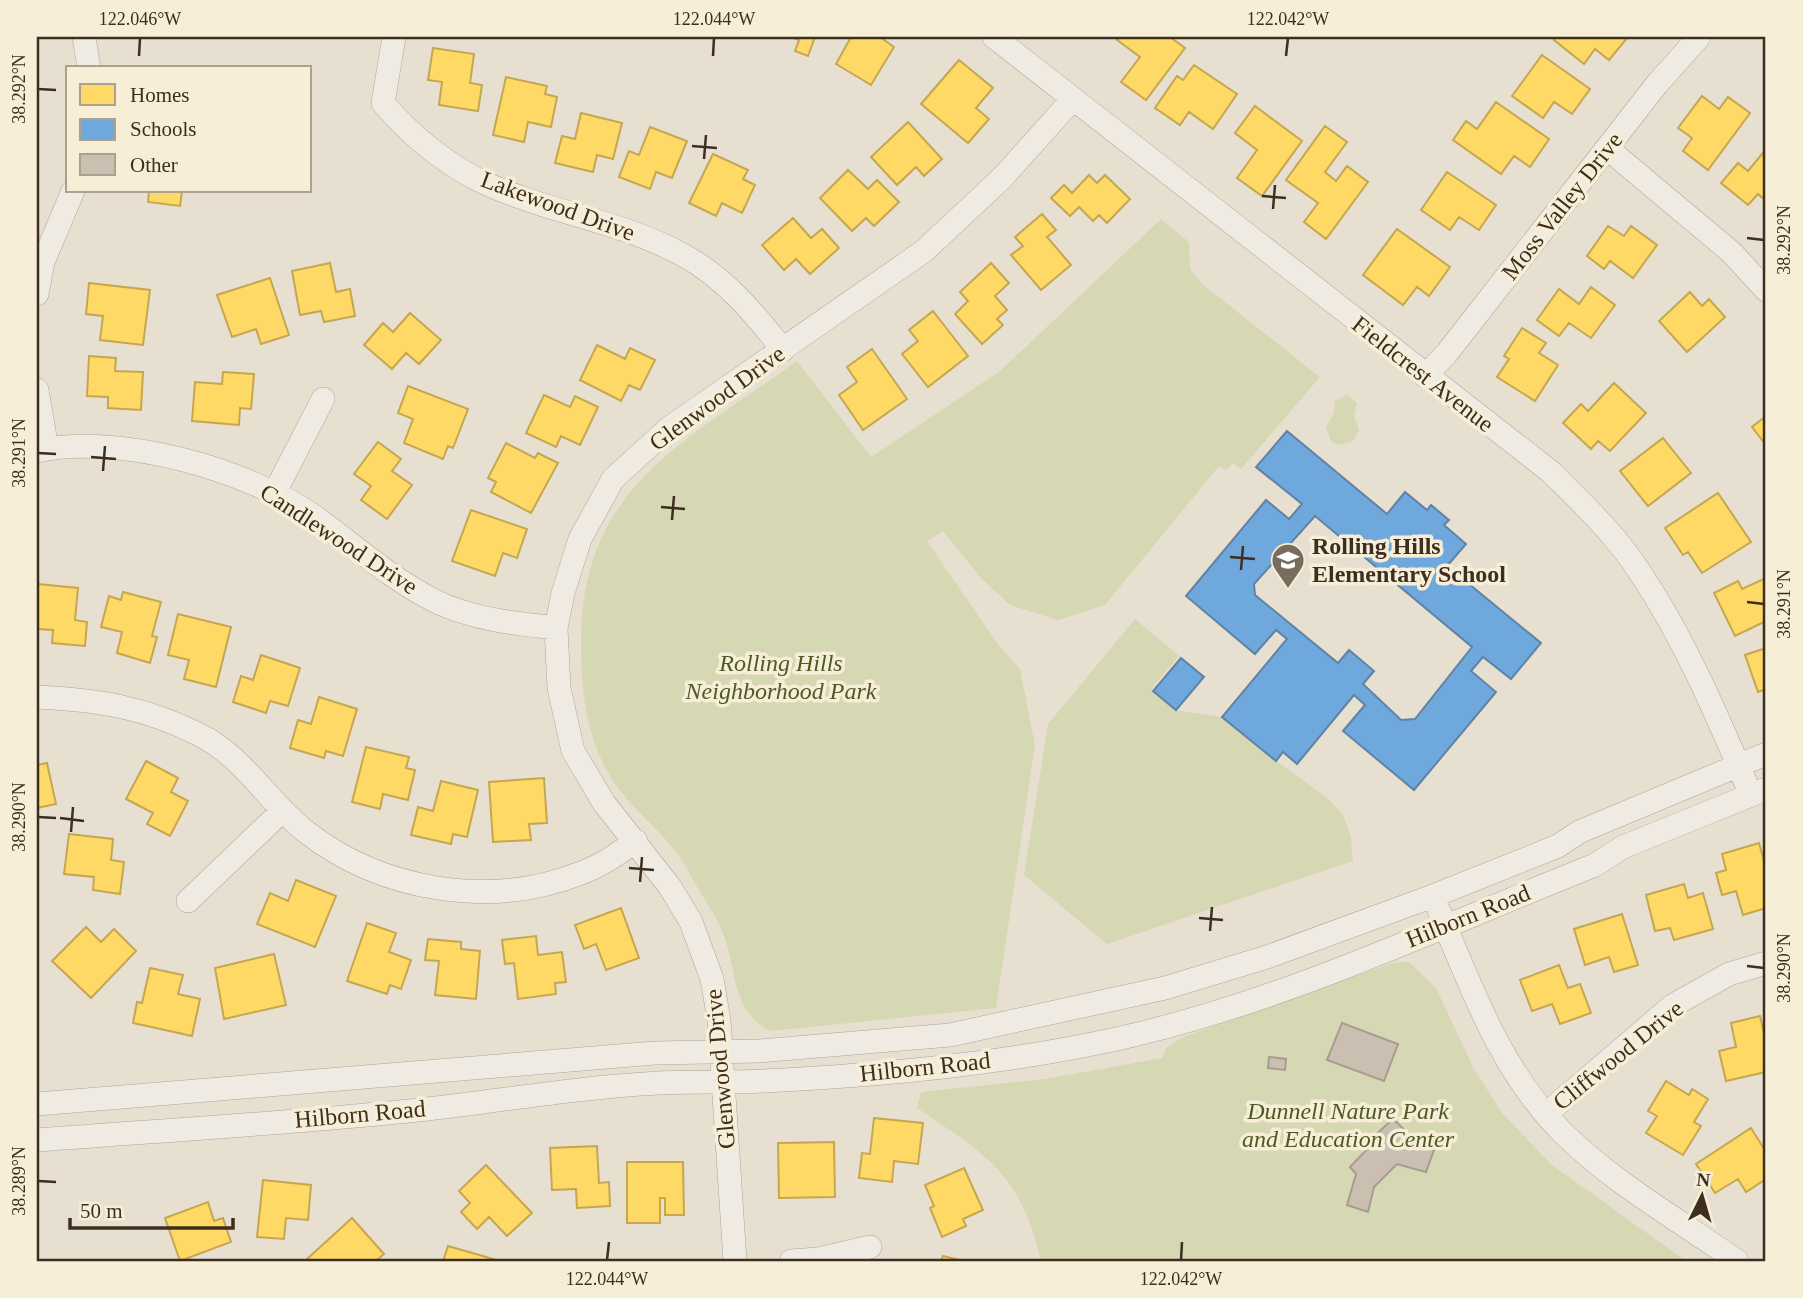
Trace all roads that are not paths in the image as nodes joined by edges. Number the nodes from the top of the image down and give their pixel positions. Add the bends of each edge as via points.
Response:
1 (84, 37) edge
2 (394, 37) edge
3 (994, 37) edge
4 (1699, 37) edge
5 (89, 66) edge
6 (1072, 100) junction
7 (1608, 149) junction
8 (73, 192) edge
9 (1766, 290) edge
10 (37, 293) edge
11 (783, 350) junction
12 (1425, 376) junction
13 (37, 390) edge
14 (323, 399) dead end
15 (42, 450) edge
16 (275, 492) junction
17 (556, 628) junction
18 (37, 697) edge
19 (1766, 754) edge
20 (1738, 765) junction
21 (1759, 792) edge
22 (282, 811) junction
23 (636, 841) junction
24 (1433, 896) junction
25 (188, 901) dead end
26 (1445, 925) junction
27 (1766, 963) edge
28 (722, 1052) junction
29 (723, 1082) junction
30 (37, 1104) edge
31 (1546, 1114) junction
32 (37, 1140) edge
33 (870, 1247) dead end
34 (735, 1261) edge
35 (791, 1261) edge
36 (1737, 1261) edge

1 - 5 street
2 - 11 street, Lakewood Drive via 383,103 442,157 486,184 631,230 685,256 730,288
3 - 6 street, Fieldcrest Avenue
4 - 7 street, Moss Valley Drive via 1657,83
6 - 11 street, Glenwood Drive via 1002,178 924,251
6 - 12 street, Fieldcrest Avenue
7 - 9 street via 1731,252
7 - 12 street, Moss Valley Drive
8 - 10 street via 43,262
11 - 17 street, Glenwood Drive via 668,428 613,479 580,539
12 - 20 street, Fieldcrest Avenue via 1551,472 1596,516 1639,570 1689,657
13 - 15 street
14 - 16 street
15 - 16 street, Candlewood Drive via 104,449 175,457
16 - 17 street, Candlewood Drive via 394,577 439,603 491,618
17 - 23 street, Glenwood Drive via 559,688 573,751 604,803
18 - 22 street via 137,708 203,736 249,773
19 - 20 street, Hilborn Road
20 - 21 street, Fieldcrest Avenue
20 - 24 street, Hilborn Road
21 - 26 street, Hilborn Road
22 - 23 street via 351,860 398,881 447,890 514,891 568,877
22 - 25 street
23 - 28 street, Glenwood Drive via 691,922 712,979
24 - 26 street
24 - 28 street, Hilborn Road via 1267,957 1083,1007 950,1035
26 - 29 street, Hilborn Road via 1317,978 1126,1037 988,1061
26 - 31 street via 1497,1045
27 - 31 street, Cliffwood Drive via 1729,974 1672,1006
28 - 29 street, Glenwood Drive
28 - 30 street, Hilborn Road via 655,1053
29 - 32 street, Hilborn Road via 648,1084 430,1108
29 - 34 street, Glenwood Drive
31 - 36 street via 1583,1152
33 - 35 street

